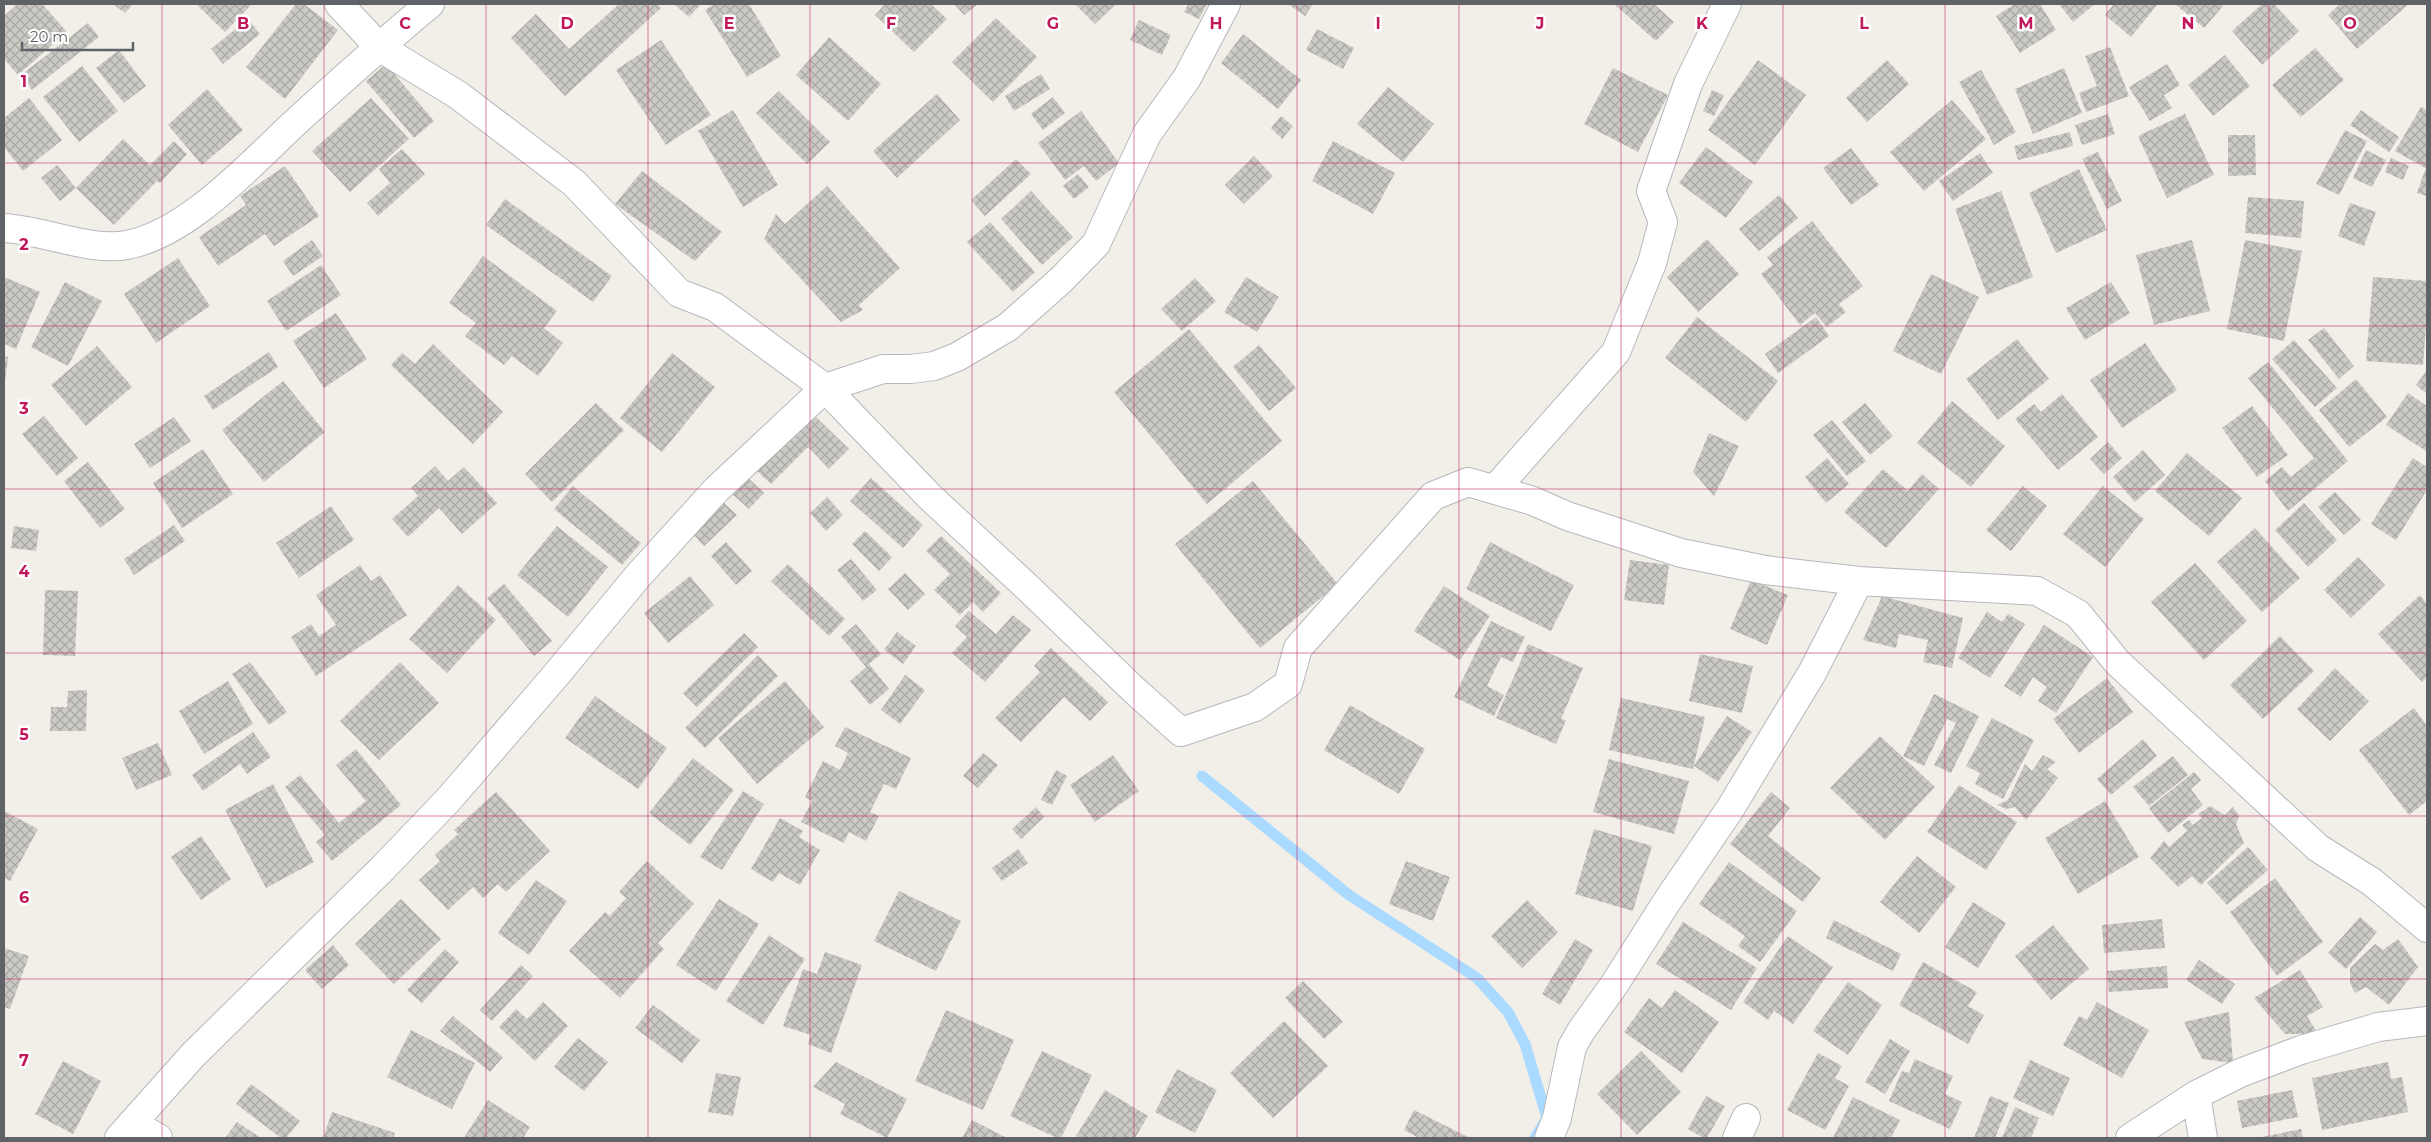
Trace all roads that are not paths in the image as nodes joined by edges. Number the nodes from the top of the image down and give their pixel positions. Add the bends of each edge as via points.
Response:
1 (339, 4) edge
2 (430, 4) edge
3 (1226, 4) edge
4 (1727, 4) edge
5 (379, 47) junction
6 (4, 228) edge
7 (825, 388) junction
8 (1496, 488) junction
9 (1860, 581) junction
10 (2427, 928) edge
11 (2427, 1021) edge
12 (2196, 1095) junction
13 (126, 1131) edge
14 (158, 1138) edge
15 (1549, 1138) edge
16 (2130, 1138) edge
17 (2203, 1138) edge

1 - 5 street
2 - 5 street
3 - 7 street via 1187,78 1147,134 1096,244 1061,280 1008,326 957,357 934,366 883,369
4 - 8 street via 1688,84 1651,190 1663,222 1652,263 1616,352
5 - 6 street via 212,199 181,221 148,238 126,245 103,246
5 - 7 street via 458,94 574,184 680,293 715,308
7 - 8 street via 930,497 1181,732 1255,707 1288,684 1298,648 1433,496 1468,482
7 - 13 street via 716,490 638,576 448,799 383,868 245,1002
8 - 9 street via 1567,516 1681,553 1765,570
9 - 10 street via 2037,591 2078,614 2116,662 2318,848 2372,882
9 - 15 street via 1812,673 1730,809 1572,1047 1557,1118
11 - 12 street via 2378,1028 2301,1050 2240,1073
12 - 16 street
12 - 17 street
13 - 14 street

